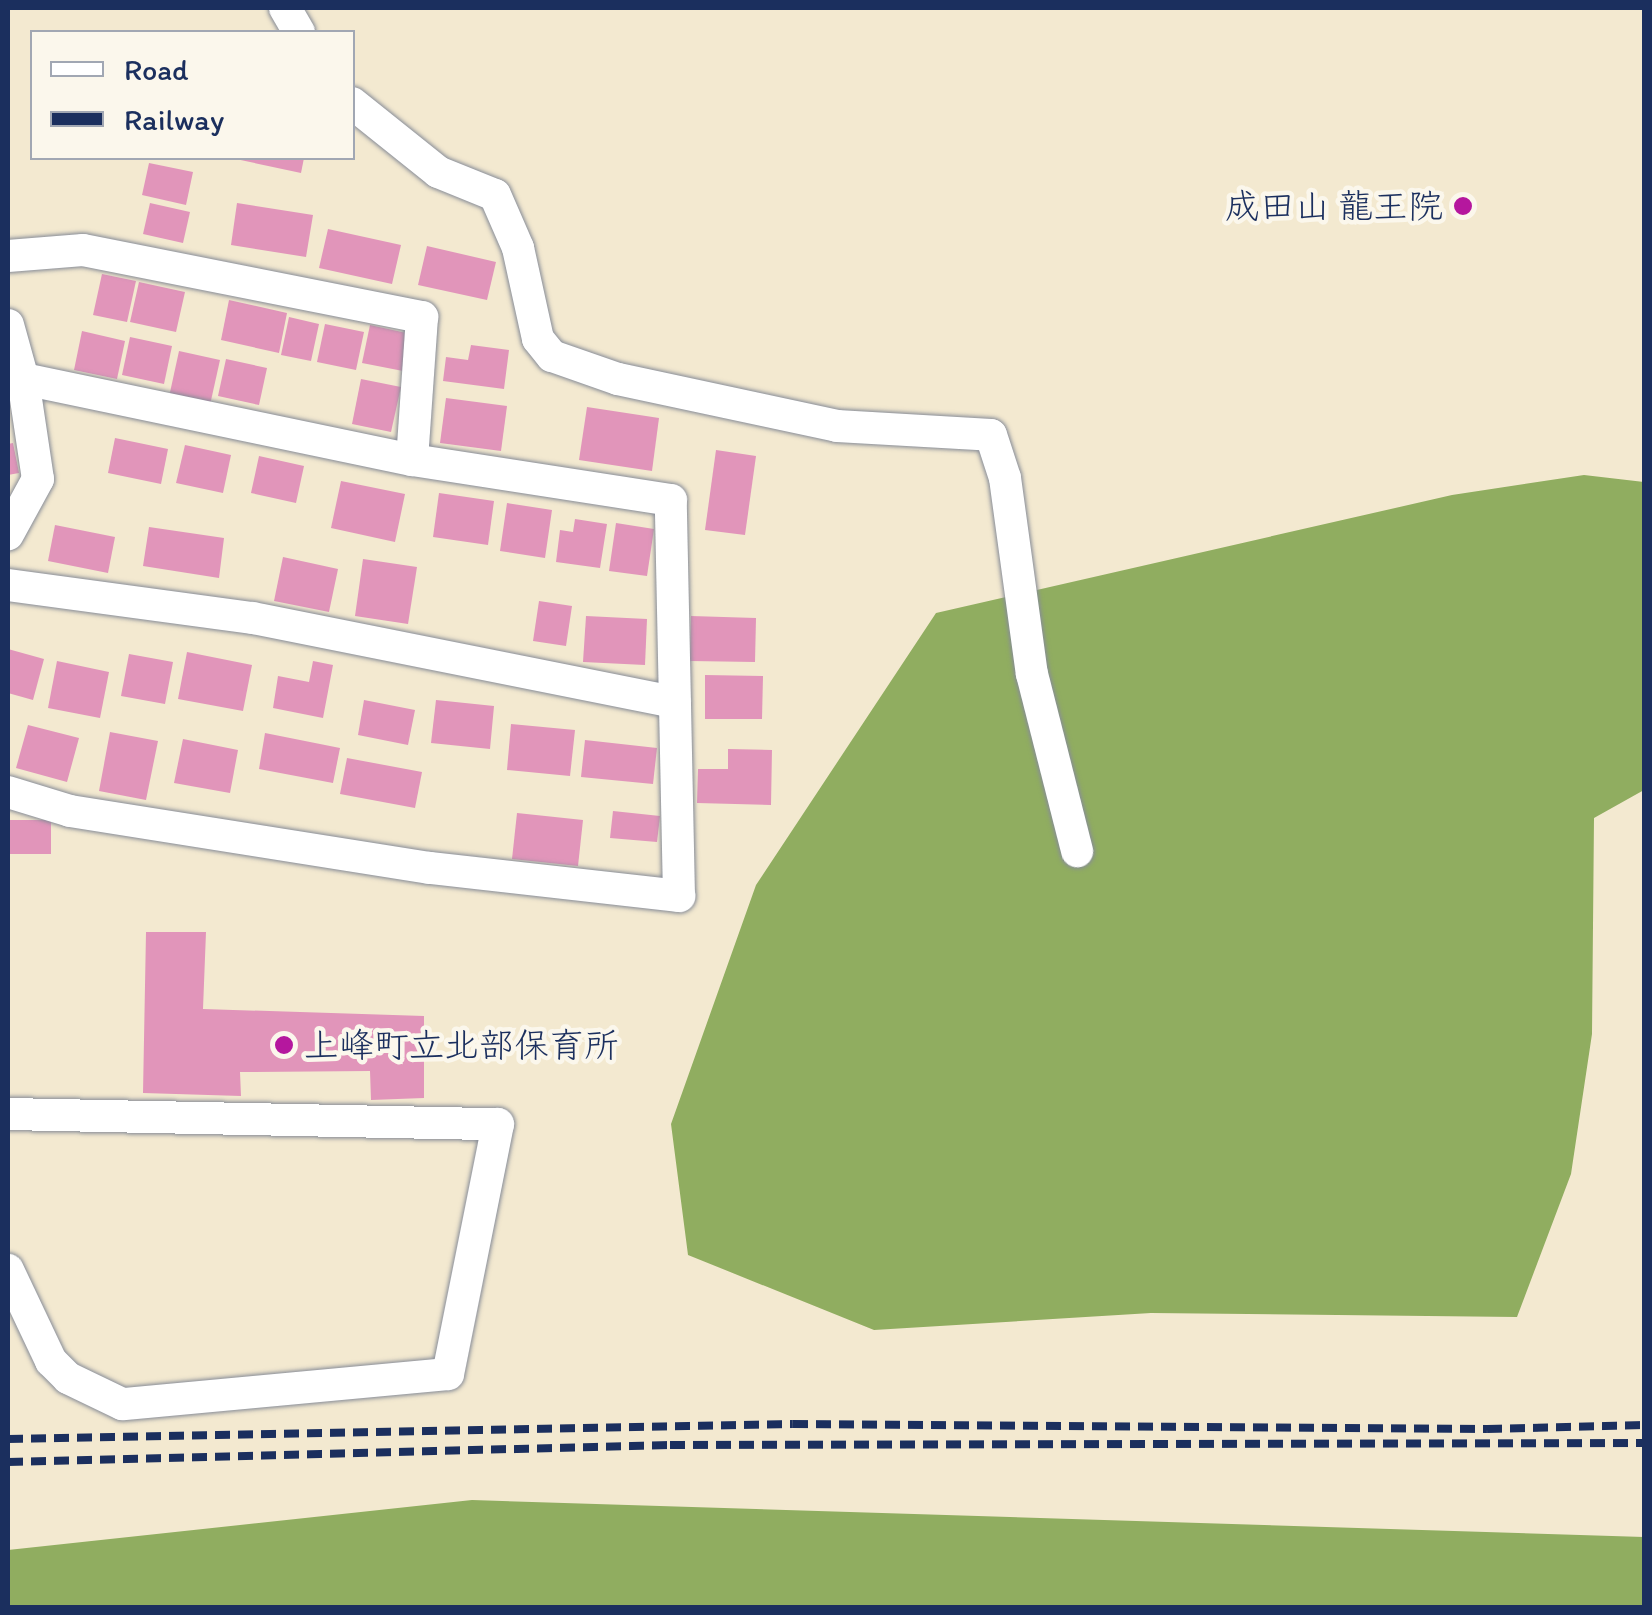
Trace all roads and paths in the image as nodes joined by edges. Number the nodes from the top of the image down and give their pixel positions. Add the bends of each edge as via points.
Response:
1 (284, 8) edge
2 (298, 30) edge
3 (355, 105) edge
4 (8, 256) edge
5 (8, 324) edge
6 (22, 379) junction
7 (412, 460) junction
8 (8, 534) edge
9 (8, 584) edge
10 (675, 702) junction
11 (8, 792) edge
12 (1077, 851) dead end
13 (8, 1114) edge
14 (8, 1270) edge

1 - 2 street
3 - 12 street via 438,172 495,195 518,248 538,339 552,356 618,380 837,426 991,435 1004,478 1032,674
4 - 7 street via 83,250 422,317
5 - 6 street
6 - 7 street
6 - 8 street via 38,479
7 - 10 street via 670,500
9 - 10 street via 253,618
10 - 11 street via 679,896 430,868 70,812
13 - 14 street via 498,1124 448,1374 122,1404 68,1378 51,1361

